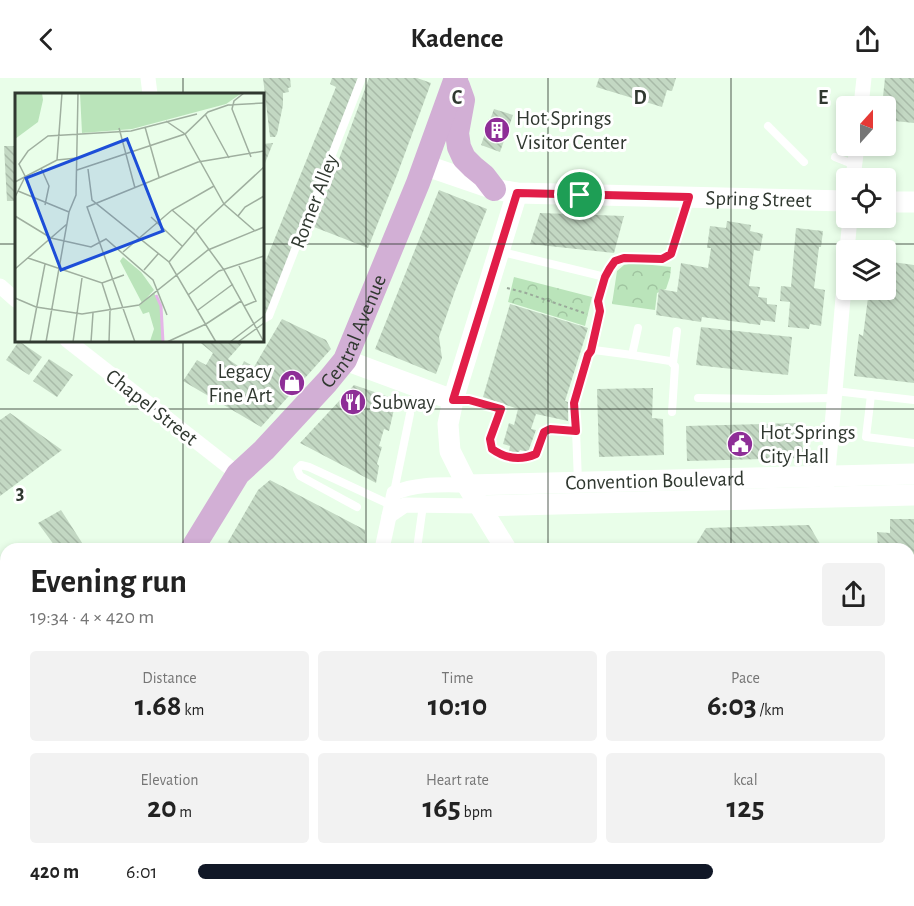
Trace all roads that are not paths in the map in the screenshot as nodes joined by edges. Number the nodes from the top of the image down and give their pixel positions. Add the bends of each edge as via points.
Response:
1 (148, 78) edge
2 (362, 78) edge
3 (456, 78) edge
4 (864, 78) edge
5 (150, 93) edge
6 (862, 96) edge
7 (768, 126) dead end
8 (835, 157) dead end
9 (804, 162) dead end
10 (424, 165) junction
11 (849, 168) edge
12 (505, 191) junction
13 (689, 197) junction
14 (836, 201) edge
15 (896, 202) edge
16 (914, 202) edge
17 (498, 251) junction
18 (605, 277) junction
19 (0, 286) edge
20 (15, 299) edge
21 (843, 300) edge
22 (264, 319) edge
23 (638, 328) dead end
24 (676, 331) dead end
25 (69, 342) edge
26 (591, 351) junction
27 (632, 356) junction
28 (345, 360) junction
29 (673, 363) junction
30 (835, 394) junction
31 (871, 395) junction
32 (699, 398) dead end
33 (453, 400) junction
34 (914, 400) edge
35 (672, 412) dead end
36 (410, 414) dead end
37 (576, 431) junction
38 (914, 443) edge
39 (238, 474) junction
40 (914, 474) edge
41 (827, 476) junction
42 (578, 482) junction
43 (467, 484) junction
44 (914, 495) edge
45 (826, 498) junction
46 (391, 505) junction
47 (423, 505) junction
48 (480, 506) junction
49 (357, 507) dead end
50 (196, 543) edge
51 (383, 543) edge
52 (418, 543) edge
53 (502, 543) edge

1 - 5 street
2 - 22 lane, Romer Alley via 269,316
3 - 10 main road, Central Avenue
3 - 12 main road via 463,100 457,133 459,147 472,167
4 - 6 street
7 - 9 lane
8 - 11 lane
10 - 12 main road, Spring Street
10 - 28 main road, Central Avenue
12 - 13 main road, Spring Street
12 - 17 main road
13 - 14 main road, Spring Street
13 - 18 lane via 671,254 662,259 615,261
15 - 16 main road
17 - 18 lane
17 - 33 main road
18 - 26 lane
19 - 20 street
21 - 30 street
23 - 27 lane
24 - 29 lane
25 - 39 street, Chapel Street
26 - 27 lane
26 - 37 lane via 574,403
27 - 29 lane
28 - 33 main road
28 - 39 main road, Central Avenue
29 - 35 lane
30 - 31 lane
30 - 32 lane via 770,399
30 - 41 street
31 - 34 lane
31 - 38 lane via 866,437
33 - 37 lane via 501,409 490,439 492,449 508,457 527,458 536,454 544,432 550,429
33 - 43 main road via 448,424 450,451
36 - 46 lane
37 - 42 lane
39 - 50 main road, Central Avenue
40 - 41 main road, Convention Boulevard
41 - 42 main road, Convention Boulevard
41 - 45 street
42 - 43 main road, Convention Boulevard
43 - 46 street via 405,488
43 - 48 main road
44 - 45 main road, Convention Boulevard
45 - 48 main road, Convention Boulevard
46 - 47 street
46 - 49 lane via 309,467 301,465 297,469 300,476
46 - 51 street
47 - 48 street
47 - 52 lane
48 - 53 main road

